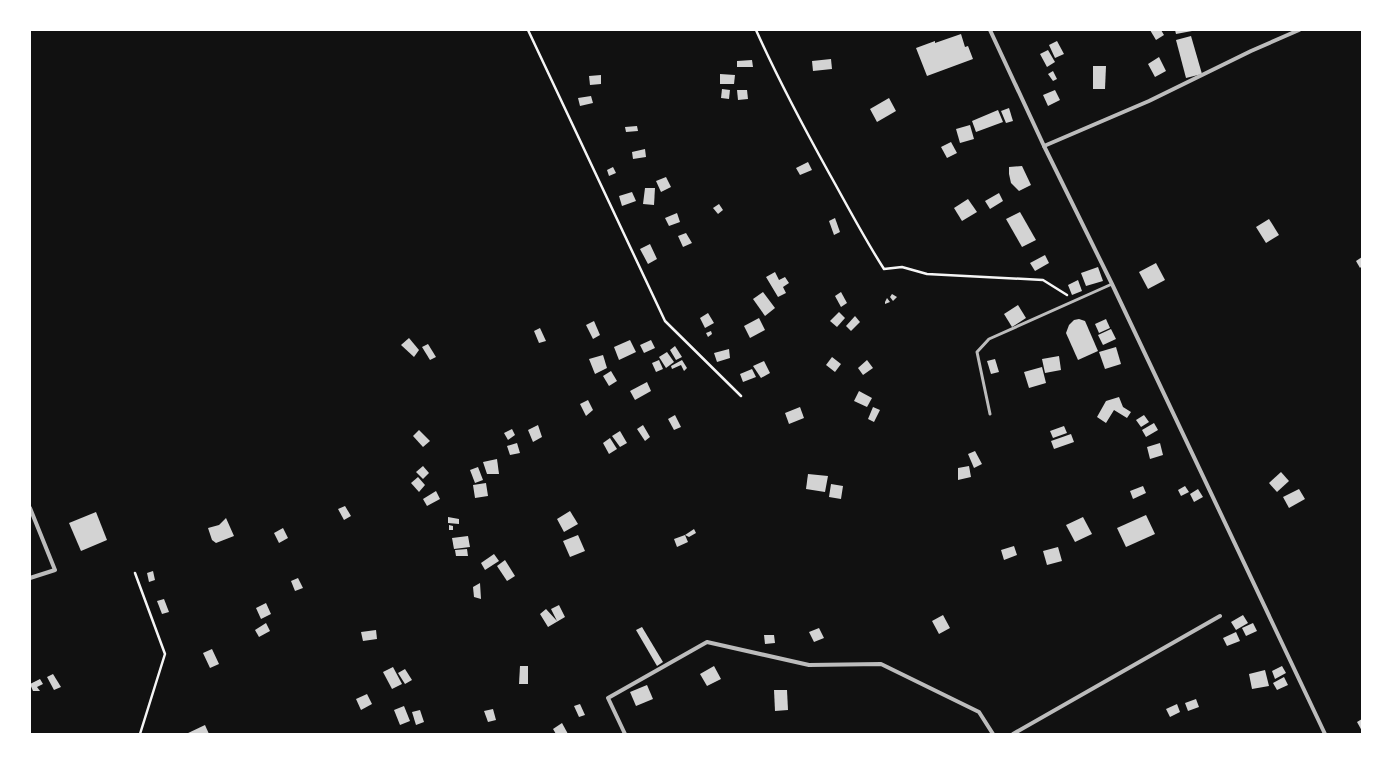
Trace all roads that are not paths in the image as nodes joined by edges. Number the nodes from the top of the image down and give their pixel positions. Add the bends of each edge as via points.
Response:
1 (990, 30) edge
2 (1299, 30) edge
3 (1044, 146) junction
4 (1112, 284) junction
5 (990, 414) dead end
6 (30, 508) edge
7 (30, 578) edge
8 (1220, 616) dead end
9 (625, 734) edge
10 (993, 734) edge
11 (1013, 734) edge
12 (1325, 734) edge

1 - 3 street
2 - 3 street via 1149,102
3 - 4 street
4 - 5 lane via 989,339 977,352
4 - 12 street
6 - 7 street via 55,570
8 - 11 street
9 - 10 street via 608,698 707,642 809,665 881,664 979,712

